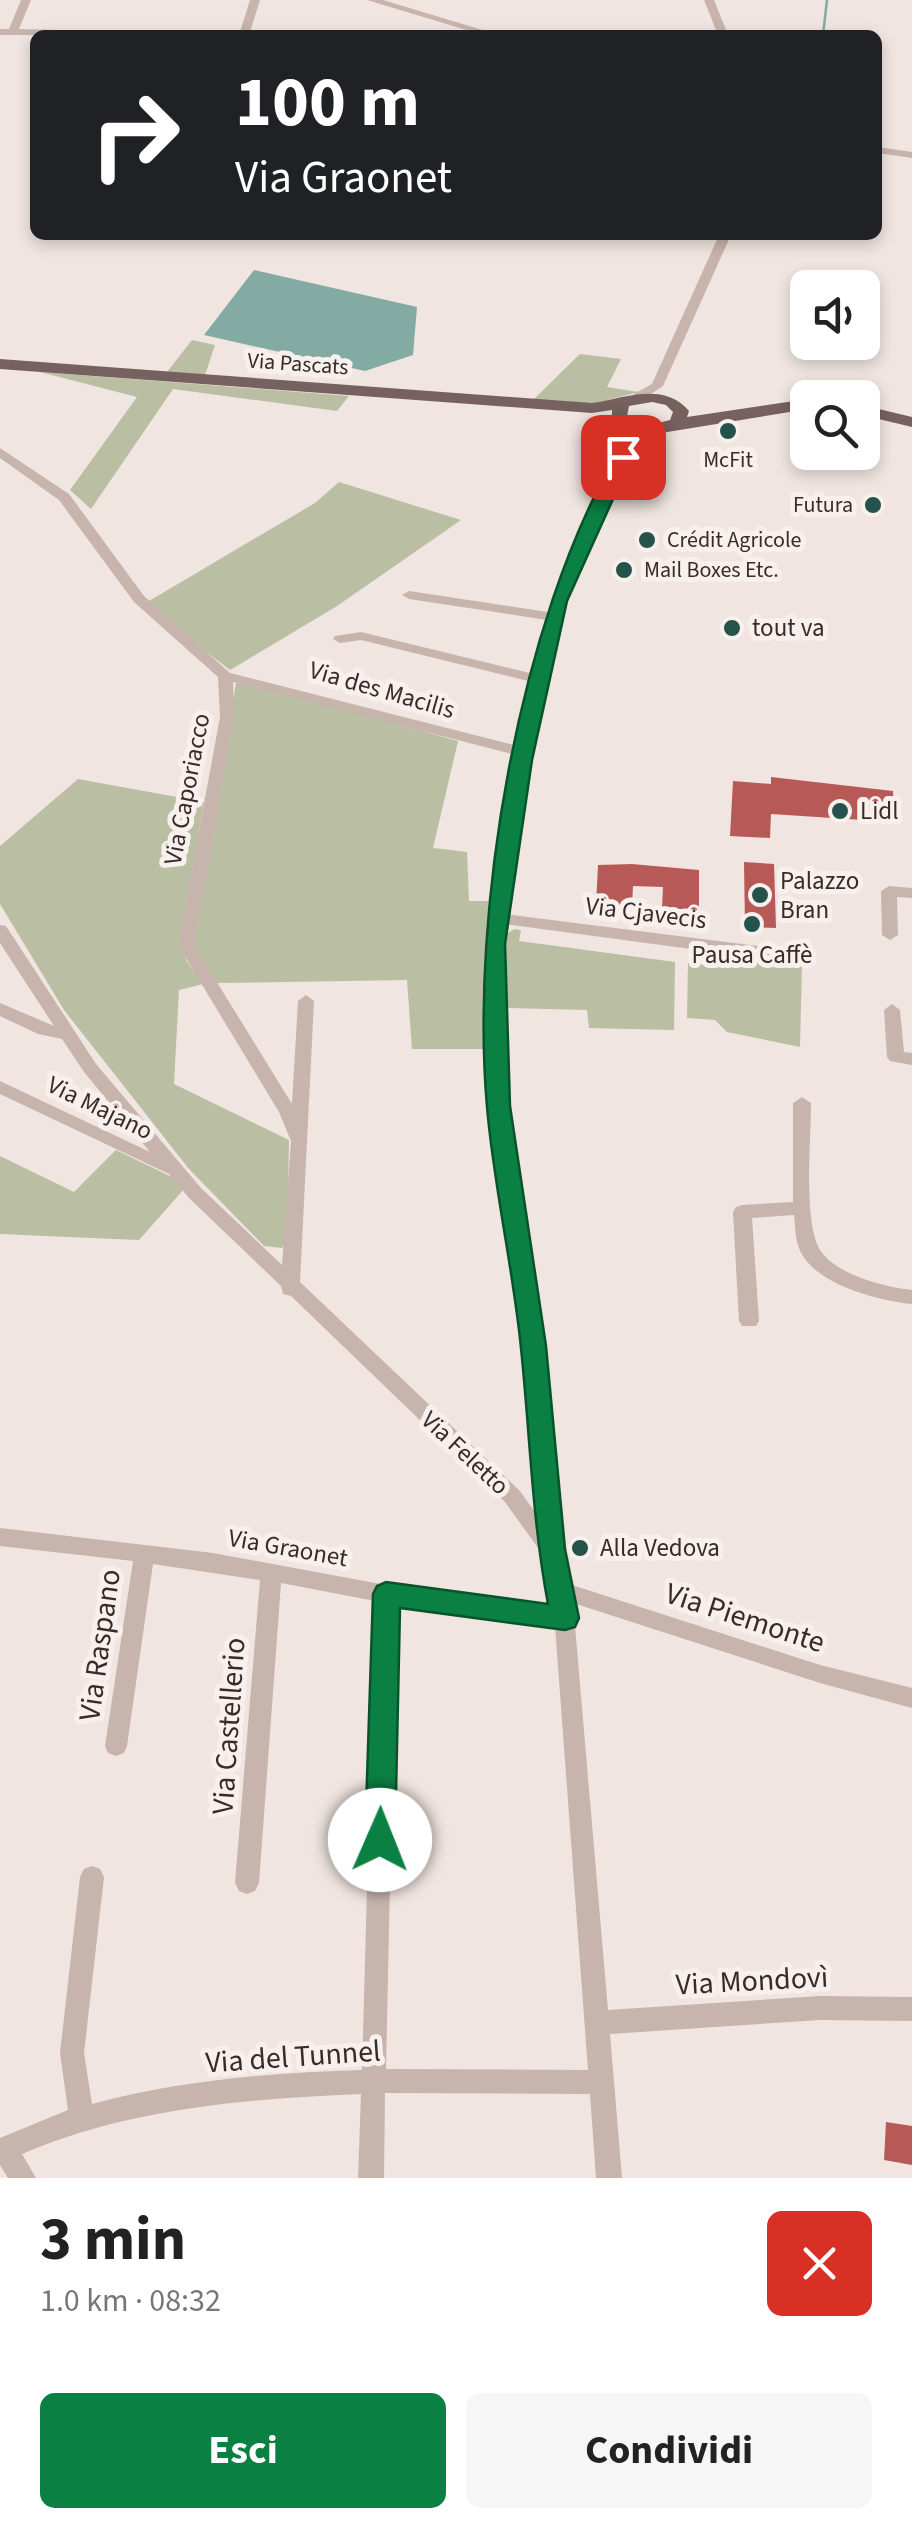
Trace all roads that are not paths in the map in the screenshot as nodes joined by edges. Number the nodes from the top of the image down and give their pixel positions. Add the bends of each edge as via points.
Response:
1 (26, 0) edge
2 (255, 0) edge
3 (372, 0) edge
4 (710, 0) edge
5 (246, 30) edge
6 (477, 30) edge
7 (721, 30) edge
8 (6, 32) edge
9 (0, 42) edge
10 (882, 151) edge
11 (912, 156) edge
12 (722, 240) edge
13 (0, 364) edge
14 (669, 403) junction
15 (790, 406) edge
16 (880, 409) edge
17 (912, 412) edge
18 (880, 413) edge
19 (627, 417) junction
20 (912, 422) edge
21 (0, 452) edge
22 (409, 595) dead end
23 (554, 617) junction
24 (340, 639) dead end
25 (225, 676) junction
26 (541, 680) junction
27 (524, 752) junction
28 (912, 893) edge
29 (496, 918) junction
30 (0, 930) edge
31 (890, 935) dead end
32 (789, 956) dead end
33 (306, 1001) dead end
34 (0, 1008) edge
35 (892, 1010) dead end
36 (66, 1034) junction
37 (912, 1059) edge
38 (0, 1088) edge
39 (802, 1103) dead end
40 (300, 1141) junction
41 (178, 1173) junction
42 (802, 1208) junction
43 (290, 1289) junction
44 (912, 1297) edge
45 (749, 1322) dead end
46 (547, 1487) junction
47 (512, 1496) junction
48 (0, 1537) edge
49 (551, 1549) junction
50 (144, 1554) junction
51 (271, 1573) junction
52 (562, 1591) junction
53 (386, 1594) junction
54 (565, 1618) junction
55 (912, 1698) edge
56 (116, 1746) dead end
57 (92, 1877) dead end
58 (247, 1883) dead end
59 (912, 2009) edge
60 (595, 2023) junction
61 (374, 2082) junction
62 (600, 2082) junction
63 (82, 2118) junction
64 (2, 2150) edge
65 (23, 2178) edge
66 (371, 2178) edge
67 (609, 2178) edge

1 - 8 street
2 - 5 street
3 - 6 street
4 - 7 street
8 - 9 street
10 - 11 street
12 - 14 street
13 - 19 main road, Via Pascats via 592,408
14 - 15 main road via 725,413
14 - 19 main road
14 - 19 main road via 649,430
16 - 17 main road
18 - 20 main road
19 - 23 street
21 - 25 street via 64,497 138,599
22 - 23 street
23 - 26 street
24 - 26 street via 361,636
25 - 27 street, Via des Macilis
25 - 40 street, Via Caporiacco via 227,717 186,945
26 - 27 street
27 - 29 street
28 - 31 street via 889,891
29 - 32 street, Via Cjavecis
29 - 46 street via 498,1106
30 - 36 street, Via Feletto
33 - 40 street, Via Caporiacco
34 - 36 street
35 - 37 street via 896,1057
36 - 41 street, Via Feletto
38 - 41 street, Via Majano
39 - 42 street
40 - 43 street, Via Caporiacco
41 - 43 street, Via Feletto
42 - 44 street via 812,1254 870,1290
42 - 45 street via 742,1212
43 - 47 street, Via Feletto
46 - 47 street via 532,1497
46 - 49 street
47 - 49 street, Via Feletto
48 - 50 street, Via Graonet
49 - 52 street, Via Feletto
50 - 51 street, Via Graonet
50 - 56 street, Via Raspano
51 - 53 street, Via Graonet
51 - 58 street, Via Castellerio
52 - 54 street, Via Feletto
52 - 55 street, Via Piemonte
53 - 54 street, Via Graonet
53 - 61 street
54 - 60 street, Via Feletto
57 - 63 street via 72,2053
59 - 60 street, Via Mondovì via 820,2008
60 - 62 street, Via Feletto
61 - 62 street, Via del Tunnel
61 - 63 street, Via del Tunnel via 216,2092
61 - 66 street
62 - 67 street, Via Feletto
63 - 64 street, Via del Tunnel
64 - 65 street

